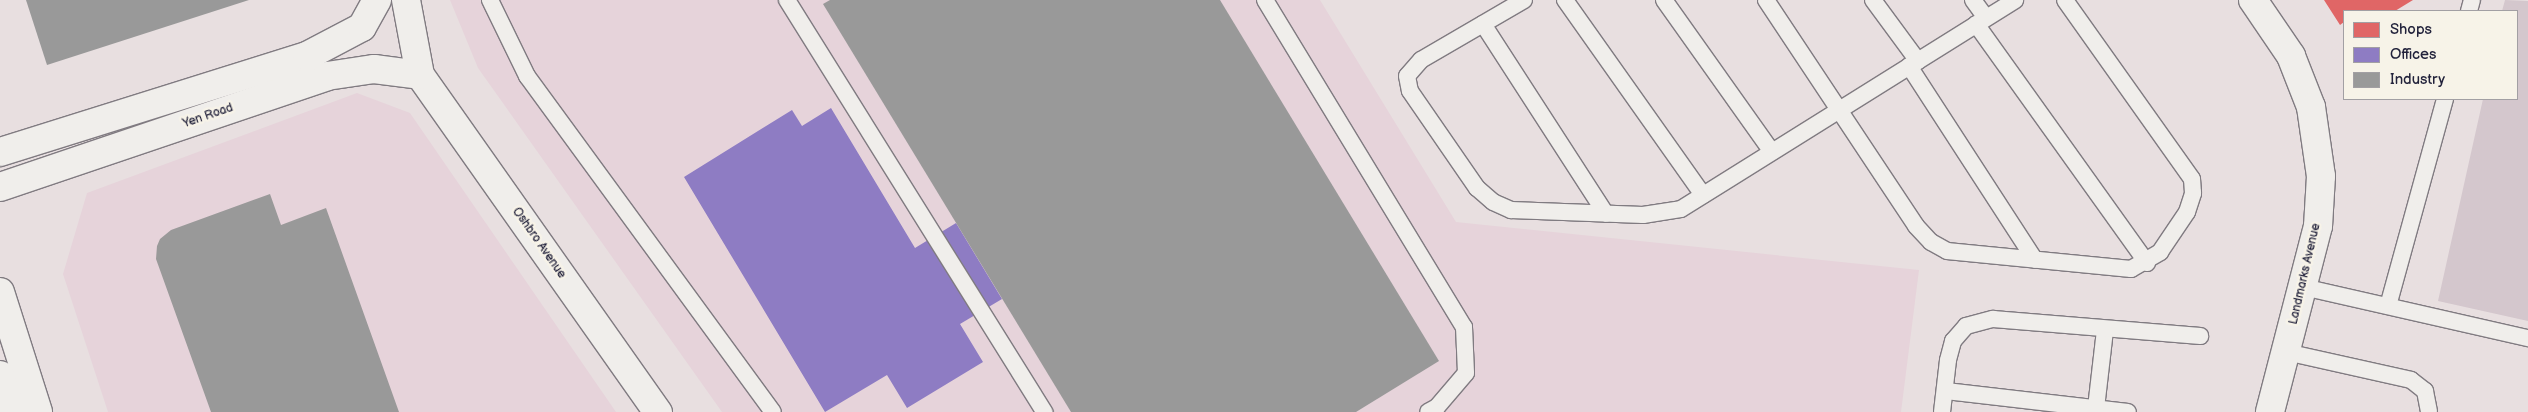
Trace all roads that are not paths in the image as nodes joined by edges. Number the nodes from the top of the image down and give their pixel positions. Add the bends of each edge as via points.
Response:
1 (377, 0) edge
2 (406, 0) edge
3 (490, 0) edge
4 (787, 0) edge
5 (1264, 0) edge
6 (1524, 0) edge
7 (1565, 0) edge
8 (1664, 0) edge
9 (1766, 0) edge
10 (1873, 0) edge
11 (1973, 0) edge
12 (2015, 0) edge
13 (2065, 0) edge
14 (2253, 0) edge
15 (1981, 21) junction
16 (1483, 24) junction
17 (1914, 64) junction
18 (420, 75) junction
19 (2445, 100) edge
20 (1841, 108) junction
21 (0, 152) edge
22 (1772, 152) junction
23 (0, 187) edge
24 (1703, 195) junction
25 (1606, 214) junction
26 (2035, 260) junction
27 (2147, 263) junction
28 (2303, 286) junction
29 (0, 292) edge
30 (2388, 306) junction
31 (2105, 330) junction
32 (2200, 336) dead end
33 (2528, 338) edge
34 (2286, 352) junction
35 (0, 375) edge
36 (1946, 391) junction
37 (2096, 408) junction
38 (1434, 410) edge
39 (12, 412) edge
40 (38, 412) edge
41 (658, 412) edge
42 (773, 412) edge
43 (1044, 412) edge
44 (1942, 412) edge
45 (2128, 412) edge
46 (2270, 412) edge
47 (2428, 412) edge

1 - 21 street via 362,27 307,56
2 - 18 street
3 - 42 lane via 527,76
4 - 43 lane
5 - 38 lane via 1464,327 1466,373
6 - 16 lane
7 - 24 lane
8 - 22 lane
9 - 20 lane
10 - 17 lane
11 - 15 lane
12 - 15 lane
13 - 27 lane via 2192,179 2193,193 2187,212 2160,252
14 - 28 street, Landmarks Avenue via 2291,56 2311,108 2320,176 2318,226
15 - 17 lane
15 - 27 lane
16 - 25 lane
16 - 25 lane via 1420,60 1407,76 1410,91 1477,188 1493,202 1511,210
17 - 20 lane
17 - 26 lane
18 - 23 street, Yen Road via 374,69 327,76
18 - 41 street, Oshbro Avenue
19 - 30 lane
20 - 22 lane
20 - 26 lane via 1916,226 1931,242 1947,251
22 - 24 lane
24 - 25 lane via 1681,209 1661,214
26 - 27 lane via 2132,269
28 - 30 lane
28 - 34 street, Landmarks Avenue
29 - 40 street
30 - 33 lane
31 - 32 lane
31 - 36 lane via 1993,319 1966,326 1953,341
31 - 37 lane
34 - 46 street, Landmarks Avenue
34 - 47 lane via 2412,380 2425,391
35 - 39 street
36 - 37 lane
36 - 44 lane
37 - 45 lane

